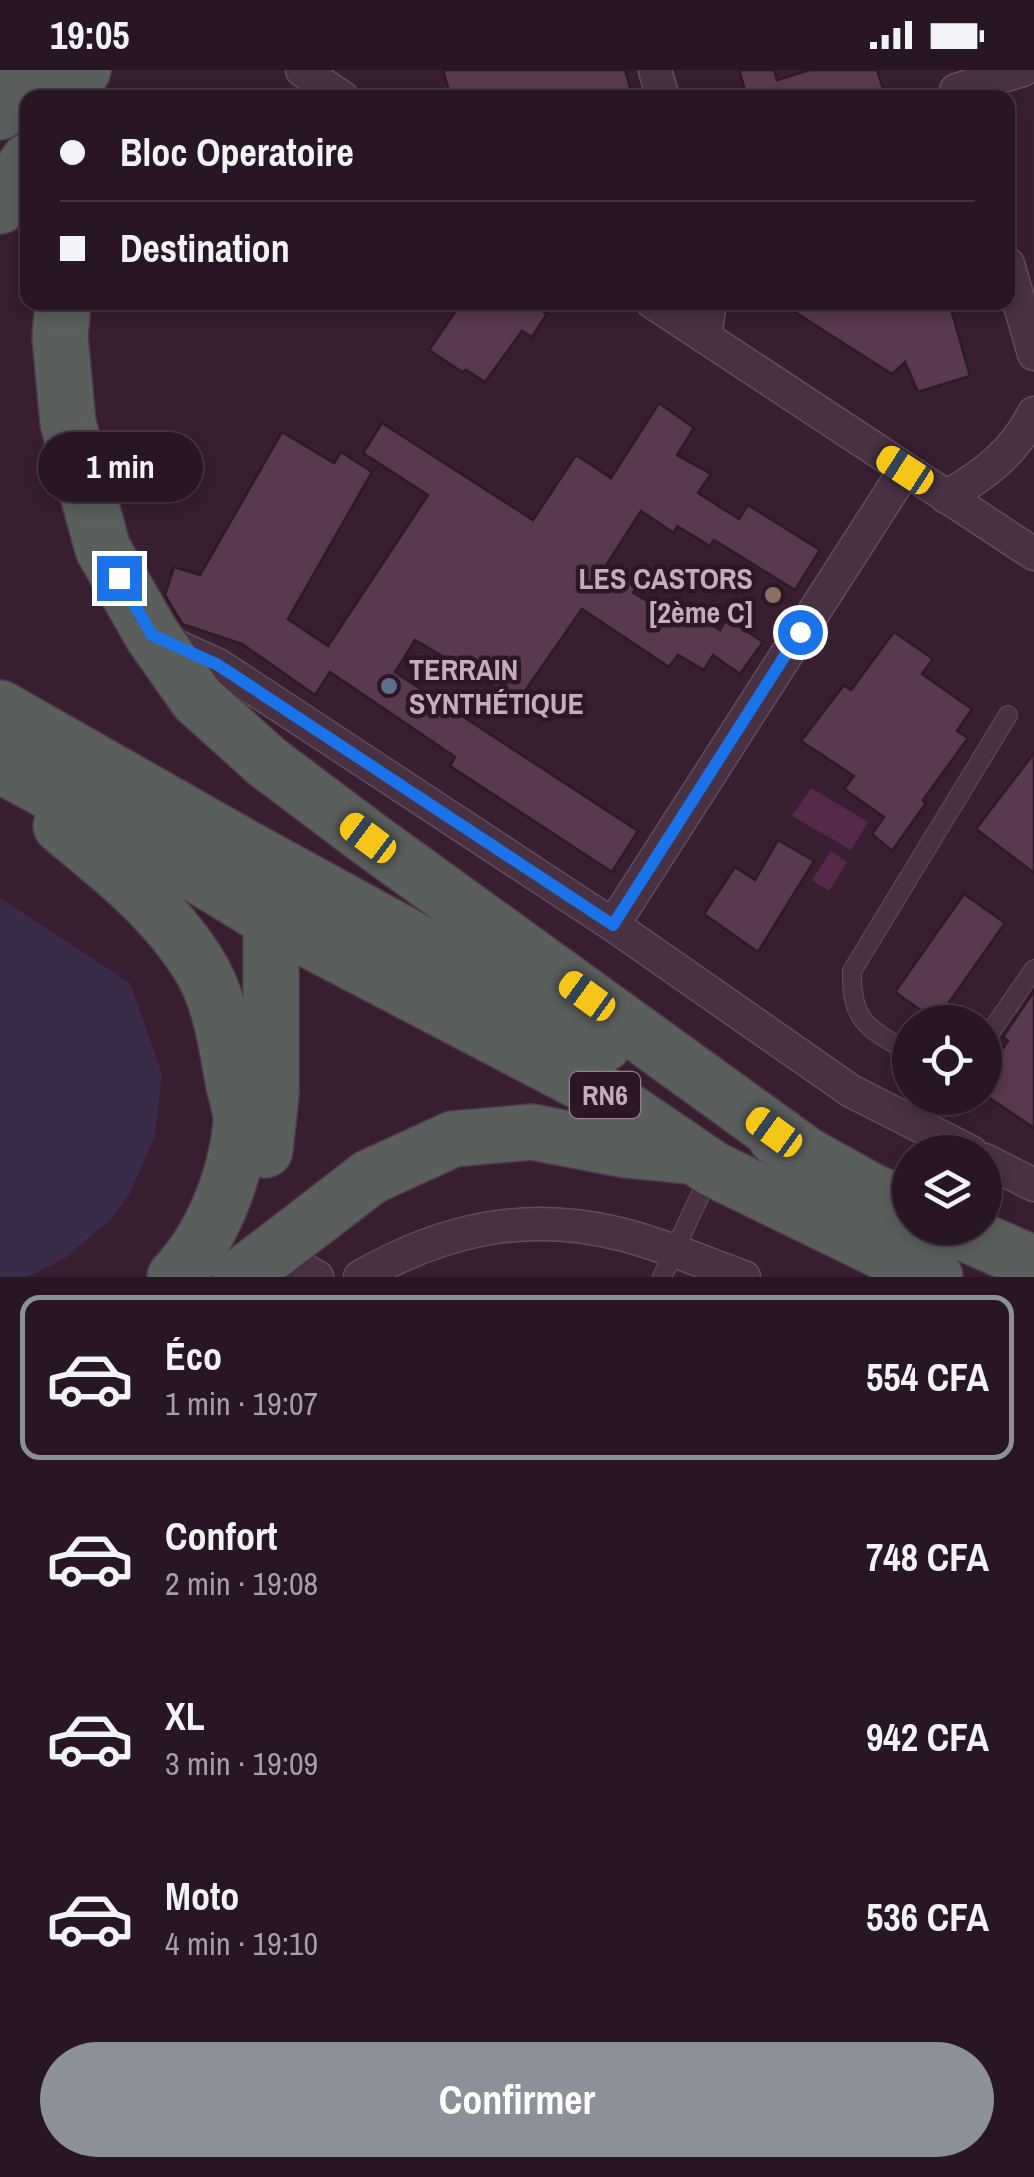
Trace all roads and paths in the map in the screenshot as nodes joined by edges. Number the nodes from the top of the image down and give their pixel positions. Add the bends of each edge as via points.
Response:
1 (27, 70) edge
2 (302, 70) edge
3 (1023, 70) edge
4 (955, 86) edge
5 (331, 90) edge
6 (0, 112) edge
7 (20, 174) edge
8 (0, 206) edge
9 (1017, 265) edge
10 (62, 310) edge
11 (664, 310) edge
12 (709, 310) edge
13 (705, 337) junction
14 (1034, 354) edge
15 (1034, 413) edge
16 (905, 470) junction
17 (946, 497) junction
18 (1034, 554) edge
19 (152, 635) junction
20 (0, 708) edge
21 (1008, 715) dead end
22 (0, 765) edge
23 (0, 777) edge
24 (246, 848) junction
25 (271, 920) junction
26 (613, 925) junction
27 (1034, 970) edge
28 (1002, 1016) edge
29 (892, 1042) edge
30 (937, 1135) edge
31 (806, 1154) junction
32 (702, 1163) junction
33 (1002, 1169) edge
34 (1034, 1185) edge
35 (890, 1200) edge
36 (991, 1245) edge
37 (1034, 1264) edge
38 (666, 1265) edge
39 (264, 1271) edge
40 (174, 1277) edge
41 (360, 1277) edge
42 (744, 1277) edge
43 (935, 1277) edge

1 - 6 highway
2 - 5 street
3 - 4 street
7 - 8 highway
9 - 14 street
10 - 19 highway, RN6 via 68,423 103,550
11 - 13 street
12 - 13 street
13 - 16 street
15 - 17 street via 1022,438 984,475
16 - 17 street
16 - 26 street
17 - 18 street
19 - 26 street via 218,665
19 - 31 highway, RN6 via 197,700 268,762
20 - 24 highway
21 - 29 lane via 852,970 852,1001 868,1028
22 - 25 highway, RN6
23 - 40 highway via 117,871 152,908 198,962 220,1015 241,1122 222,1202 194,1256
24 - 25 highway
24 - 31 highway
25 - 32 highway, RN6 via 600,1092
25 - 39 highway via 272,1095 260,1196
26 - 30 street via 852,1091
27 - 28 lane
31 - 35 highway
32 - 38 lane
32 - 39 highway via 532,1132 453,1139 370,1177
32 - 43 highway, RN6
33 - 34 street
36 - 37 highway
38 - 41 street via 621,1234 565,1225 492,1226 439,1238
38 - 42 street

